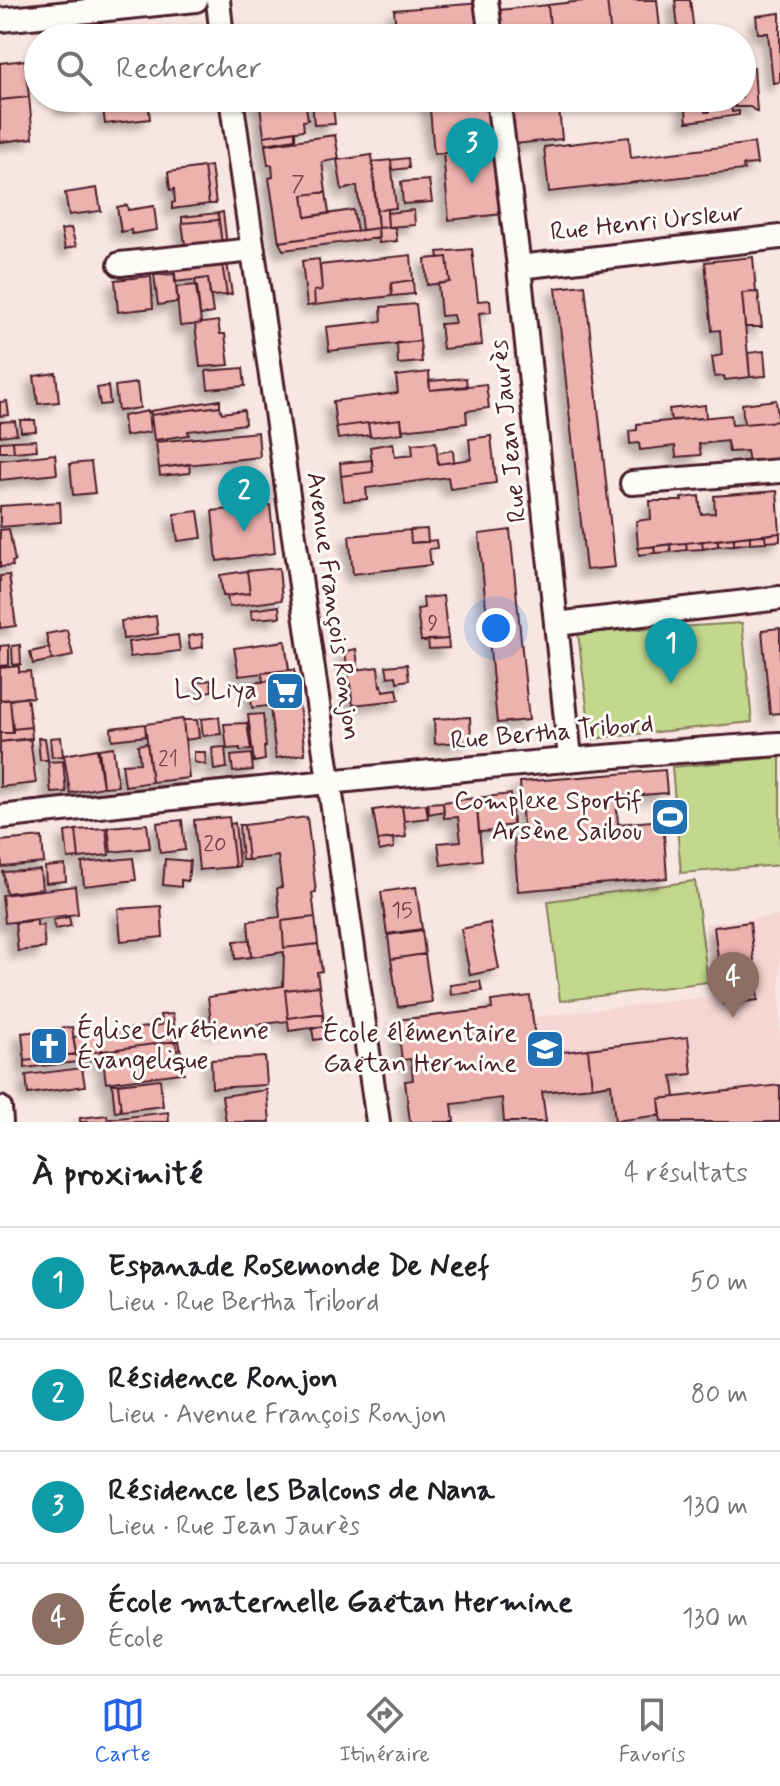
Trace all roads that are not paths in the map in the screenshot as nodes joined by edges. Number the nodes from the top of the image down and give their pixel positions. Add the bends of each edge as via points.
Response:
1 (196, 0) edge
2 (218, 0) edge
3 (486, 0) edge
4 (0, 20) edge
5 (221, 24) edge
6 (489, 24) edge
7 (233, 112) edge
8 (500, 112) edge
9 (780, 237) edge
10 (253, 250) junction
11 (120, 264) dead end
12 (519, 267) junction
13 (780, 471) edge
14 (632, 483) dead end
15 (780, 598) edge
16 (556, 624) junction
17 (780, 744) edge
18 (570, 758) junction
19 (330, 781) junction
20 (0, 817) edge
21 (0, 1108) edge
22 (1, 1122) edge
23 (378, 1122) edge

1 - 4 street
2 - 5 street
3 - 6 street
7 - 10 street, Avenue François Ronjon
8 - 12 street, Rue Jean Jaurès
9 - 12 street, Rue Henri Ursleur
10 - 11 street
10 - 19 street, Avenue François Ronjon
12 - 16 street, Rue Jean Jaurès
13 - 14 street
15 - 16 street
16 - 18 street, Rue Jean Jaurès
17 - 18 street, Rue Bertha Tribord
18 - 19 street, Rue Bertha Tribord
19 - 20 street, Rue Bertha Tribord
19 - 23 street, Avenue François Ronjon
21 - 22 street

